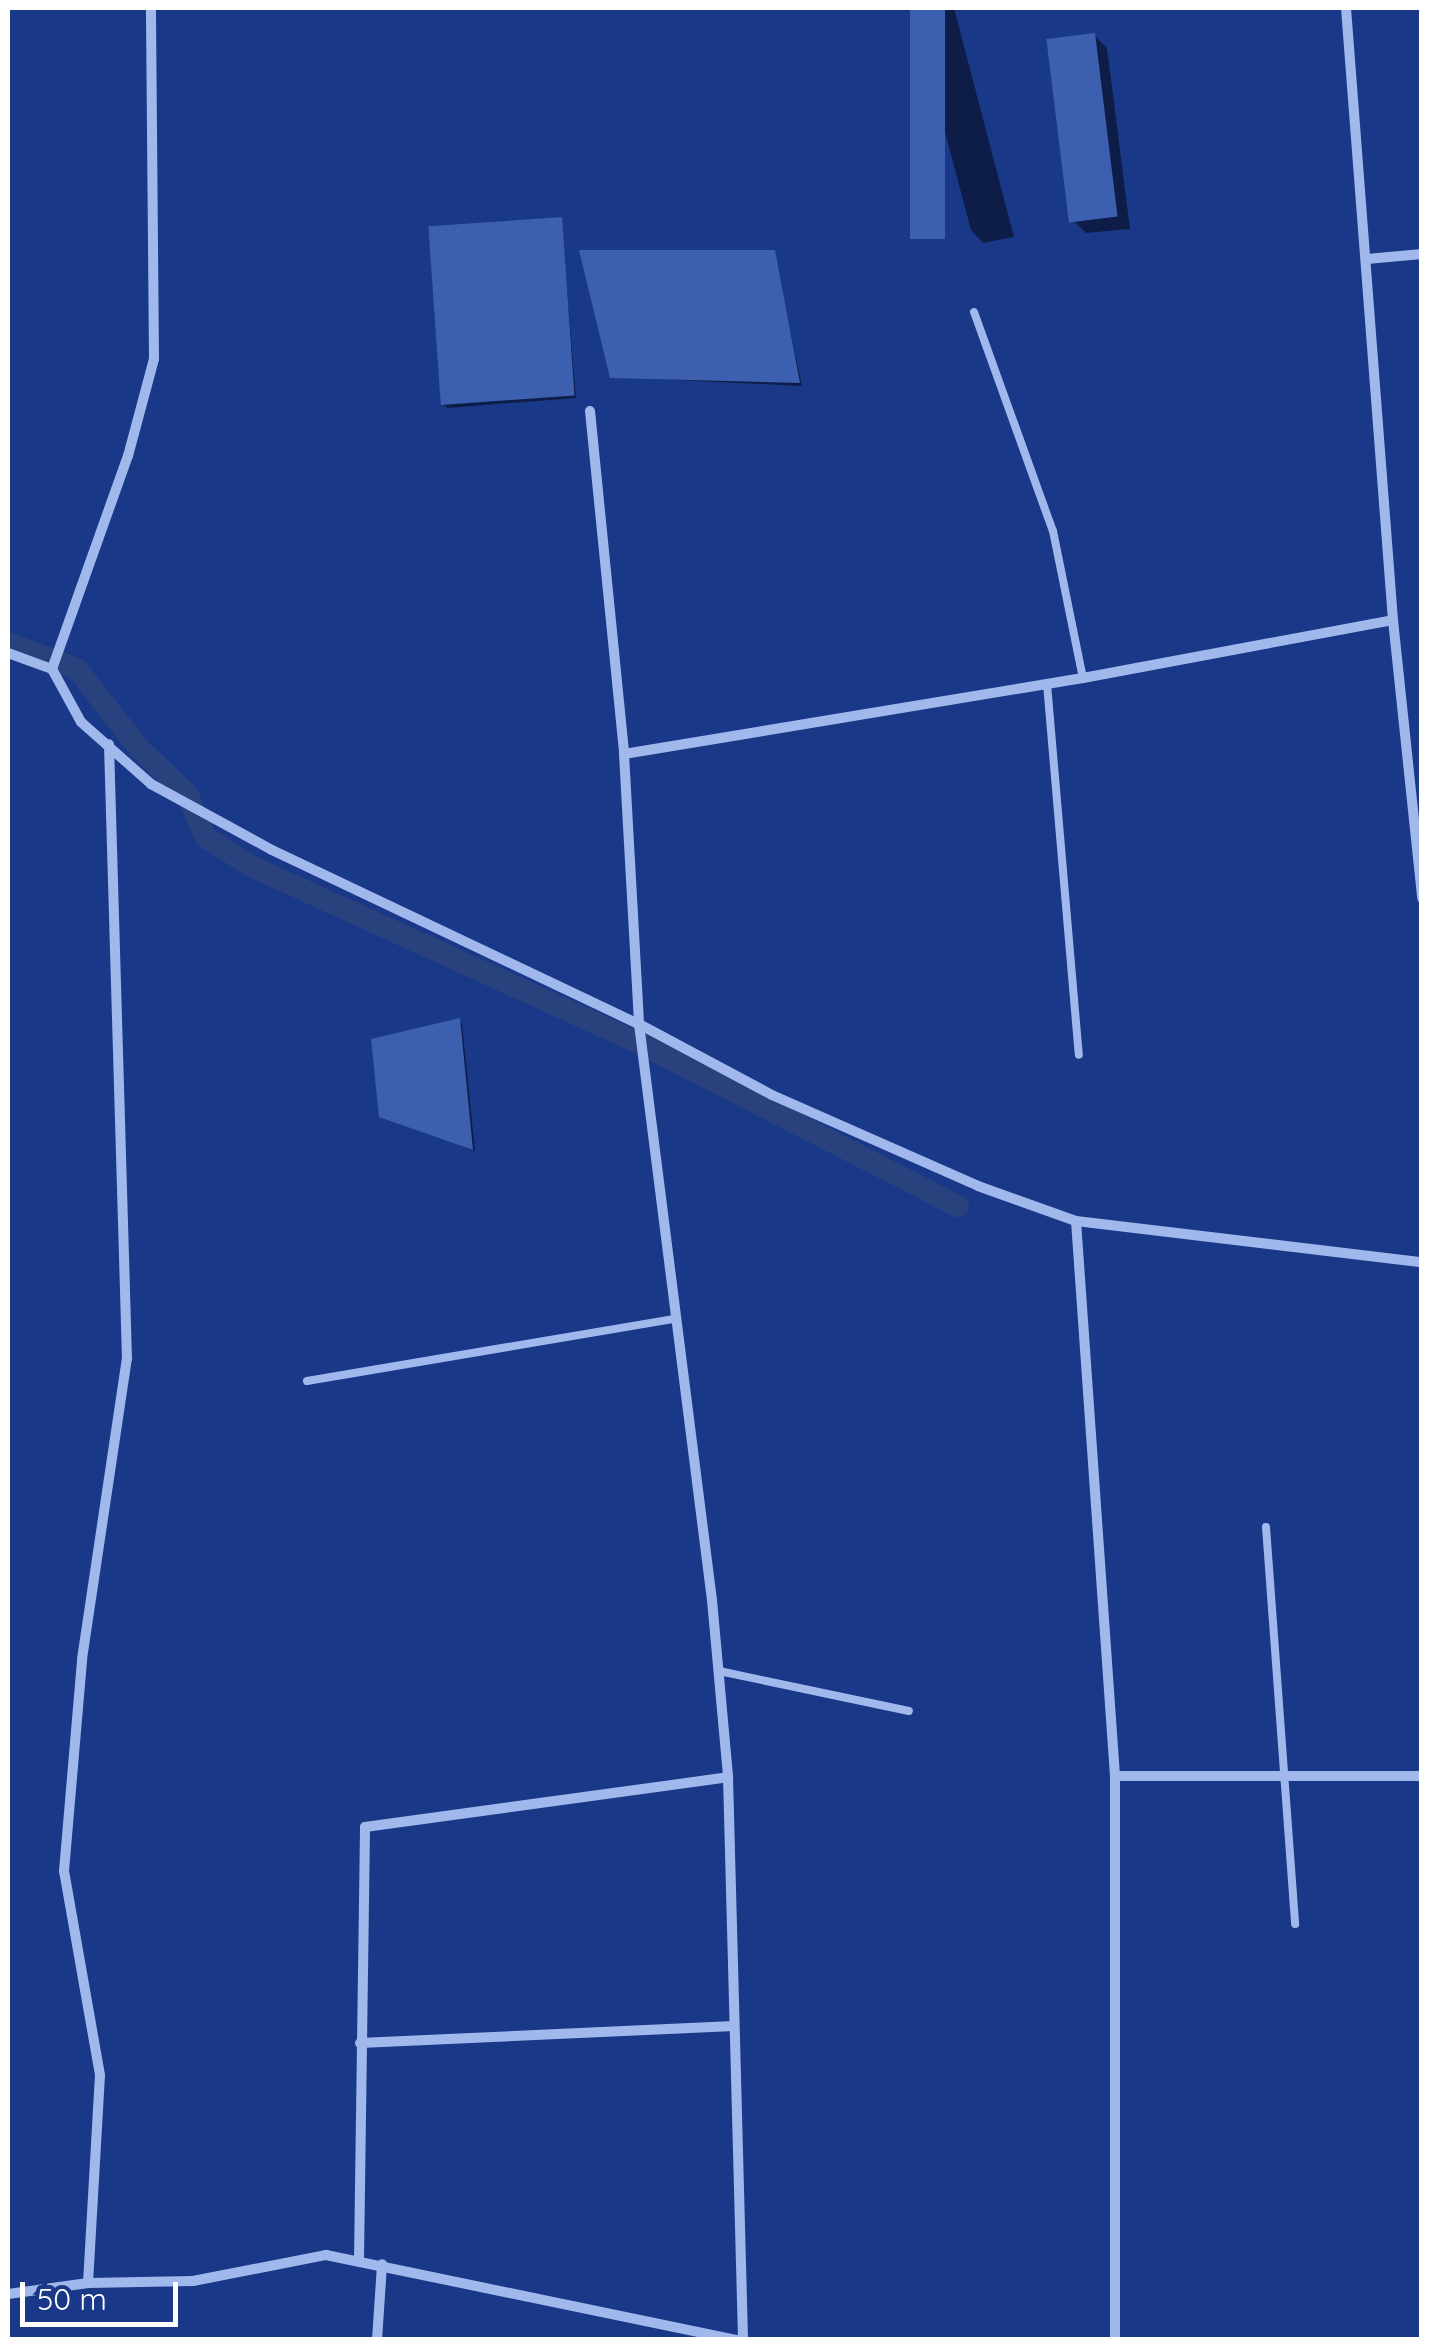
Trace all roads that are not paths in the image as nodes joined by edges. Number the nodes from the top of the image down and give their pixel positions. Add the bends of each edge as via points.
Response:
1 (152, 8) edge
2 (1346, 8) edge
3 (1422, 254) edge
4 (1367, 260) junction
5 (974, 312) dead end
6 (590, 412) dead end
7 (1393, 620) junction
8 (8, 653) edge
9 (52, 669) junction
10 (1082, 678) junction
11 (1047, 684) junction
12 (109, 744) junction
13 (624, 754) junction
14 (1422, 898) edge
15 (639, 1024) junction
16 (1079, 1055) dead end
17 (1076, 1221) junction
18 (1422, 1262) edge
19 (673, 1319) junction
20 (307, 1381) dead end
21 (1266, 1527) dead end
22 (719, 1671) junction
23 (908, 1711) dead end
24 (1284, 1774) junction
25 (1114, 1776) junction
26 (1422, 1776) edge
27 (728, 1777) junction
28 (1295, 1924) dead end
29 (734, 2026) junction
30 (360, 2043) junction
31 (359, 2259) junction
32 (382, 2264) junction
33 (88, 2283) junction
34 (8, 2294) edge
35 (377, 2340) edge
36 (740, 2340) edge
37 (1114, 2340) edge

1 - 9 street via 154,358 128,456
2 - 4 street
3 - 4 street
4 - 7 street
5 - 10 lane via 1053,530
6 - 13 street
7 - 10 street
7 - 14 street
8 - 9 street
9 - 12 street via 81,722
10 - 11 street
11 - 13 street
11 - 16 lane
12 - 15 street via 151,784 272,850
12 - 33 street via 127,1359 82,1659 64,1870 100,2074
13 - 15 street
15 - 17 street via 772,1095 978,1186
15 - 19 street
17 - 18 street
17 - 25 street
19 - 20 lane
19 - 22 street
21 - 24 lane
22 - 23 lane
22 - 27 street
24 - 25 street
24 - 26 street
24 - 28 lane
25 - 37 street
27 - 29 street
27 - 30 street via 365,1827
29 - 30 street
29 - 36 street
30 - 31 street
31 - 32 street
31 - 33 street via 326,2255 194,2281
32 - 35 street
32 - 36 street
33 - 34 street

